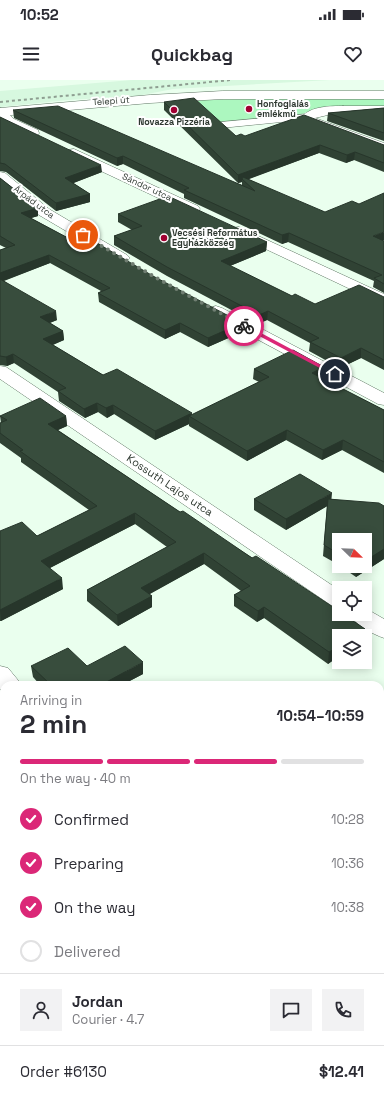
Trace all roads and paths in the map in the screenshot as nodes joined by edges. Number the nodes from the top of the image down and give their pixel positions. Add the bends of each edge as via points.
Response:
1 (227, 80) edge
2 (223, 95) junction
3 (384, 95) edge
4 (150, 98) junction
5 (384, 110) edge
6 (0, 112) edge
7 (308, 118) junction
8 (220, 125) edge
9 (43, 138) edge
10 (64, 148) edge
11 (384, 148) edge
12 (0, 176) edge
13 (206, 216) edge
14 (228, 226) edge
15 (133, 264) edge
16 (384, 300) edge
17 (202, 303) edge
18 (0, 371) edge
19 (384, 400) edge
20 (332, 595) edge
21 (370, 621) edge
22 (384, 630) edge

1 - 2 street
2 - 3 street, Telepi út
2 - 4 street, Telepi út
2 - 4 street via 202,85
4 - 6 street, Telepi út
5 - 7 street via 326,111 313,113
6 - 9 street via 2,118
7 - 8 lane
7 - 11 street
10 - 13 street, Sándor utca
12 - 15 street, Árpád utca via 44,212
14 - 16 street
17 - 19 street
18 - 20 street, Kossuth Lajos utca
21 - 22 street

